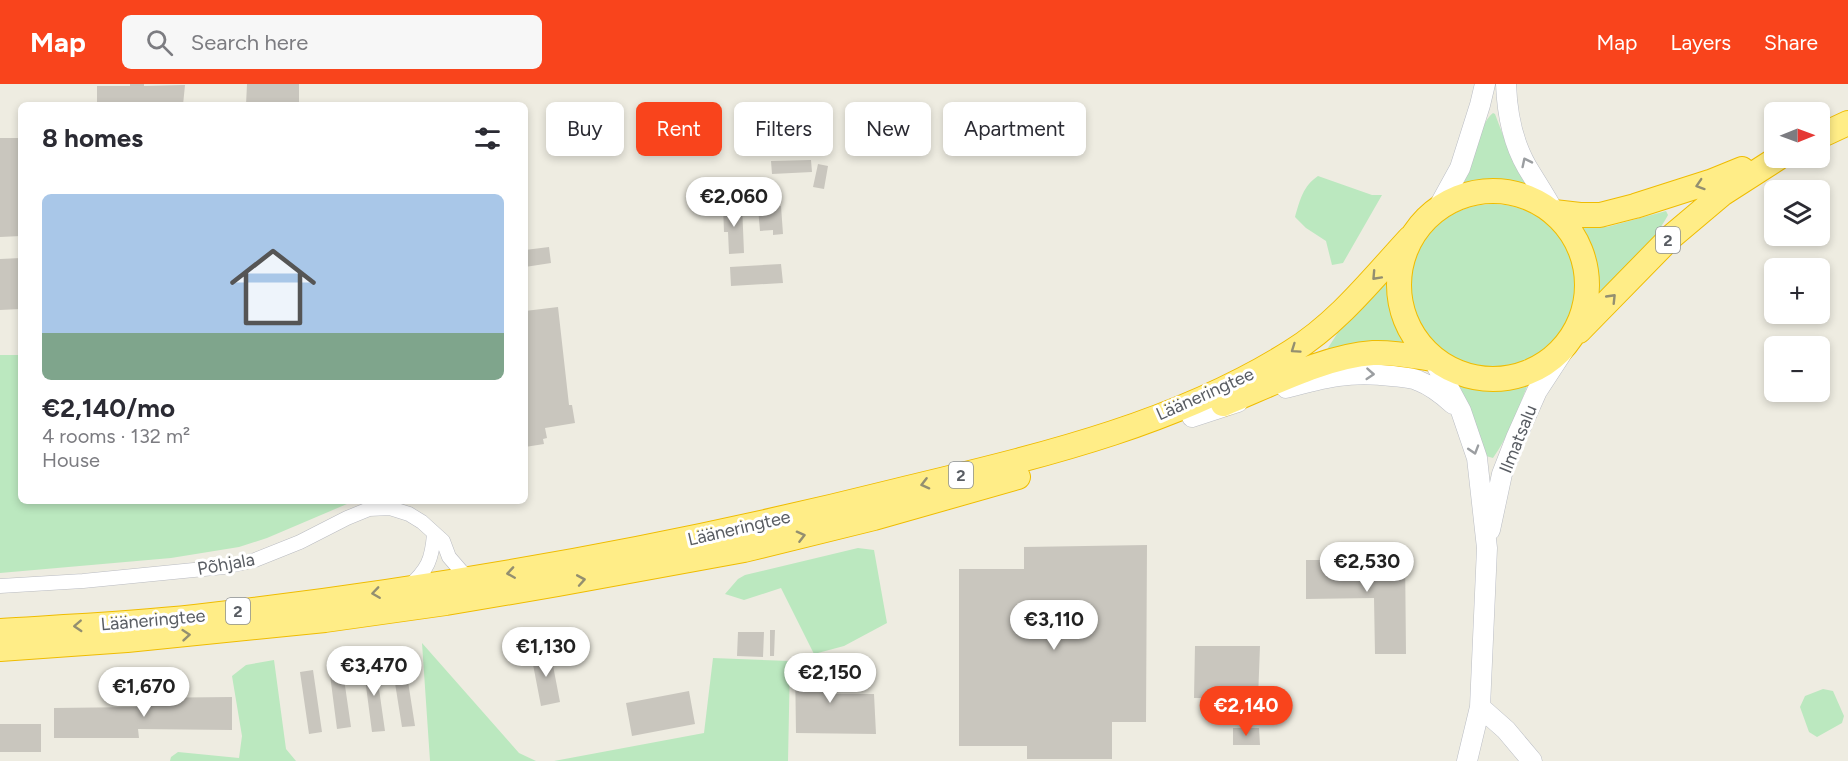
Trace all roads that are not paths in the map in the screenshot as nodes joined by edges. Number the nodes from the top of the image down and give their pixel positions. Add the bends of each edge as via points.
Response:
1 (1485, 84) edge
2 (1506, 84) edge
3 (1848, 123) edge
4 (1830, 131) edge
5 (1764, 162) edge
6 (1764, 165) edge
7 (1438, 208) junction
8 (1554, 212) junction
9 (1410, 238) junction
10 (1571, 339) junction
11 (1433, 359) junction
12 (1461, 411) junction
13 (1192, 417) junction
14 (434, 534) junction
15 (1487, 548) junction
16 (475, 579) junction
17 (0, 586) edge
18 (405, 590) junction
19 (0, 631) edge
20 (0, 649) edge
21 (1480, 707) junction
22 (1467, 761) edge
23 (1532, 761) edge

1 - 7 street via 1460,168
8 -> 2 street via 1513,134
3 - 4 highway
5 -> 8 highway, 2 via 1600,215
10 -> 6 highway, 2 via 1671,237
7 - 8 highway via 1460,196 1484,190 1509,191
7 - 9 highway
8 - 10 highway via 1581,250 1587,273 1582,319
9 - 11 highway via 1400,263 1398,290 1407,324
9 -> 16 highway, Lääneringtee / 2 via 1341,313 1295,350 1198,401 1123,429 1038,456 842,505 672,543
10 - 11 highway via 1538,369 1517,377 1473,378
10 - 15 street, Ilmatsalu via 1537,391 1516,438 1502,474
11 - 12 street, Ilmatsalu
11 - 13 highway, Lääneringtee / 2 via 1394,354 1345,358
13 -> 12 street via 1322,377 1365,373 1417,380 1438,391
12 -> 15 street, Ilmatsalu via 1477,458
20 -> 13 highway, Lääneringtee / 2 via 325,620 446,603 744,550 1011,479
14 - 16 street, Põhjala via 462,572
14 - 17 street, Põhjala via 409,514 390,508 369,509 255,560 192,570
14 - 18 street via 428,564
15 - 21 street, Ilmatsalu
16 - 18 highway, Lääneringtee / 2
18 -> 19 highway, Lääneringtee / 2 via 192,617
21 - 22 street, Ilmatsalu
21 - 23 street

